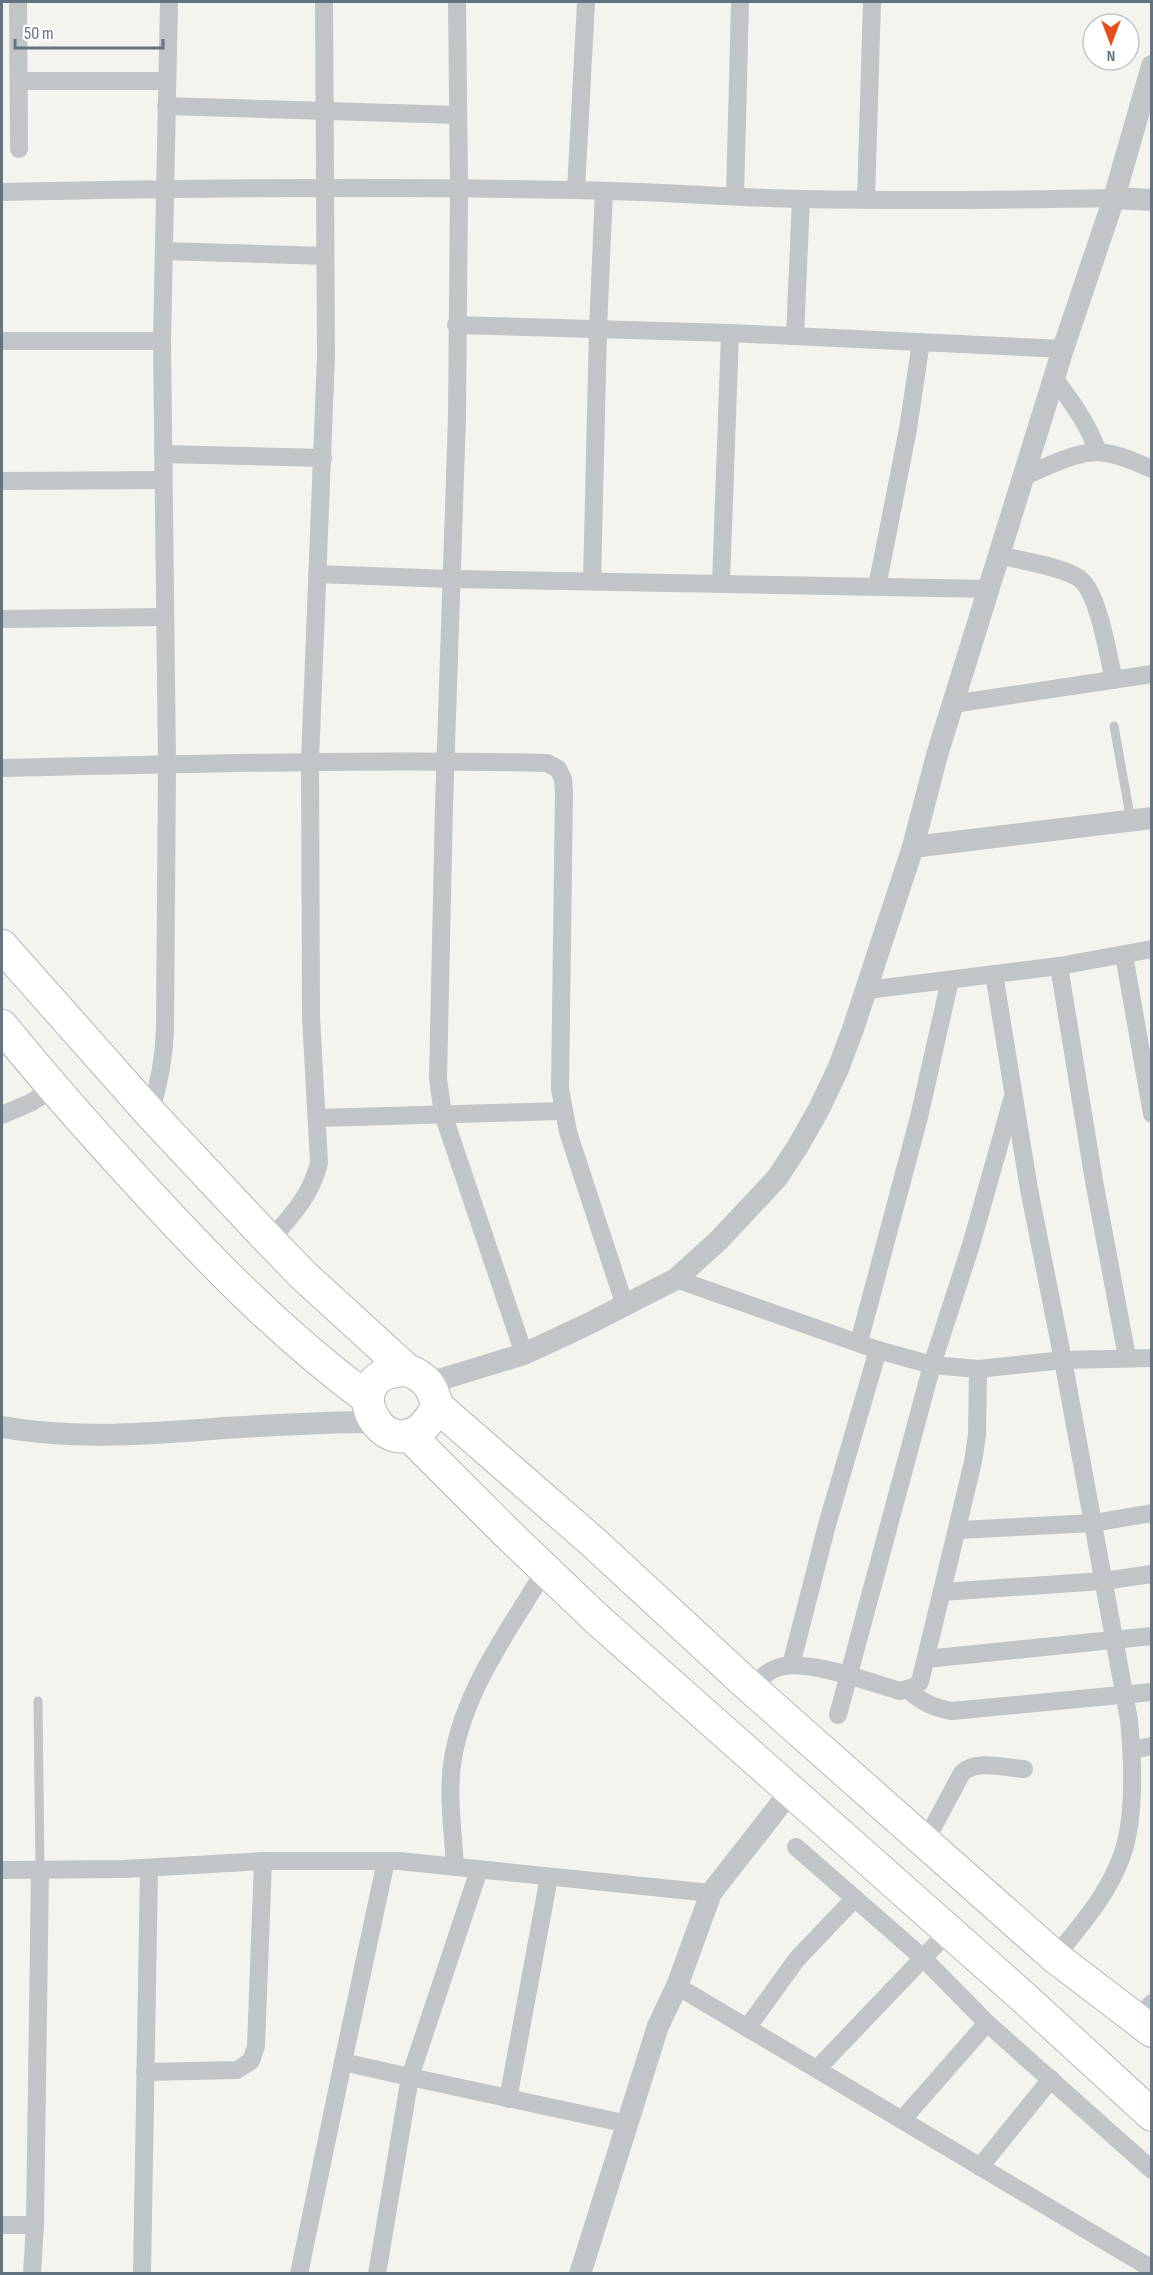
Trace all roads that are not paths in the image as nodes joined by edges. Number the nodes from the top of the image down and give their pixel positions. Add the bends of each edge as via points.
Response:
1 (18, 2) edge
2 (169, 2) edge
3 (324, 2) edge
4 (457, 2) edge
5 (586, 2) edge
6 (740, 2) edge
7 (872, 2) edge
8 (1152, 66) edge
9 (19, 81) junction
10 (167, 81) junction
11 (166, 106) junction
12 (326, 110) junction
13 (458, 114) junction
14 (19, 149) dead end
15 (165, 188) junction
16 (324, 188) junction
17 (459, 188) junction
18 (576, 190) junction
19 (2, 192) edge
20 (604, 192) junction
21 (735, 196) junction
22 (1114, 198) junction
23 (801, 199) junction
24 (866, 200) junction
25 (1152, 200) edge
26 (164, 251) junction
27 (325, 256) junction
28 (456, 325) junction
29 (598, 329) junction
30 (730, 333) junction
31 (795, 336) junction
32 (2, 342) edge
33 (162, 342) junction
34 (921, 342) junction
35 (1063, 349) junction
36 (1054, 378) junction
37 (1098, 452) junction
38 (163, 454) junction
39 (323, 458) junction
40 (1152, 469) edge
41 (1024, 476) junction
42 (164, 480) junction
43 (2, 481) edge
44 (998, 555) junction
45 (317, 574) junction
46 (451, 579) junction
47 (592, 581) junction
48 (721, 583) junction
49 (877, 587) junction
50 (990, 589) junction
51 (164, 617) junction
52 (2, 619) edge
53 (1152, 674) edge
54 (1114, 680) junction
55 (953, 704) junction
56 (1114, 726) dead end
57 (310, 761) junction
58 (445, 761) junction
59 (167, 764) junction
60 (2, 768) edge
61 (1141, 819) edge
62 (913, 847) junction
63 (2, 946) edge
64 (1152, 949) edge
65 (1124, 955) junction
66 (1059, 966) junction
67 (993, 974) junction
68 (950, 980) junction
69 (867, 990) junction
70 (2, 1026) edge
71 (53, 1089) junction
72 (1013, 1098) junction
73 (563, 1111) junction
74 (150, 1113) junction
75 (443, 1114) junction
76 (1152, 1114) edge
77 (2, 1115) edge
78 (317, 1118) junction
79 (270, 1241) junction
80 (676, 1279) junction
81 (625, 1306) junction
82 (858, 1342) junction
83 (878, 1350) junction
84 (524, 1354) junction
85 (1127, 1357) junction
86 (1152, 1358) edge
87 (1063, 1360) junction
88 (932, 1365) junction
89 (978, 1369) junction
90 (425, 1387) junction
91 (371, 1410) junction
92 (2, 1428) edge
93 (409, 1435) junction
94 (1152, 1513) edge
95 (1093, 1523) junction
96 (958, 1530) junction
97 (545, 1570) junction
98 (1152, 1574) edge
99 (1103, 1581) junction
100 (942, 1592) junction
101 (1152, 1636) edge
102 (1114, 1641) junction
103 (926, 1659) junction
104 (790, 1665) junction
105 (849, 1676) junction
106 (750, 1687) junction
107 (908, 1690) junction
108 (1152, 1692) edge
109 (1124, 1696) junction
110 (38, 1701) dead end
111 (838, 1715) dead end
112 (1152, 1746) edge
113 (1132, 1750) junction
114 (1024, 1769) dead end
115 (790, 1792) junction
116 (925, 1842) junction
117 (796, 1847) dead end
118 (263, 1862) junction
119 (386, 1862) junction
120 (455, 1867) junction
121 (149, 1868) junction
122 (2, 1870) edge
123 (40, 1870) junction
124 (479, 1870) junction
125 (549, 1877) junction
126 (711, 1893) junction
127 (855, 1898) junction
128 (948, 1932) junction
129 (1055, 1957) junction
130 (923, 1958) junction
131 (677, 1986) junction
132 (1147, 2018) edge
133 (987, 2023) junction
134 (747, 2028) junction
135 (343, 2062) junction
136 (817, 2069) junction
137 (145, 2072) junction
138 (410, 2077) junction
139 (1051, 2079) junction
140 (508, 2099) junction
141 (1152, 2115) edge
142 (902, 2121) junction
143 (628, 2124) junction
144 (980, 2167) junction
145 (1152, 2170) edge
146 (2, 2225) edge
147 (35, 2225) junction
148 (1146, 2269) edge
149 (32, 2274) edge
150 (142, 2274) edge
151 (299, 2274) edge
152 (377, 2274) edge
153 (580, 2274) edge

1 - 9 street
2 - 10 street
3 - 12 street
4 - 13 street
5 - 18 street
6 - 21 street
7 - 24 street
8 - 22 street
9 - 10 street
9 - 14 street
10 - 11 street
11 - 12 street
11 - 15 street
12 - 13 street
12 - 16 street
13 - 17 street
15 - 16 street
15 - 19 street
15 - 26 street
16 - 17 street
16 - 27 street
17 - 18 street
17 - 28 street
18 - 20 street
20 - 21 street
20 - 29 street
21 - 23 street
22 - 24 street
22 - 25 street
22 - 35 street
23 - 24 street
23 - 31 street
26 - 27 street
26 - 33 street
27 - 39 street
28 - 29 street
28 - 46 street
29 - 30 street
29 - 47 street
30 - 31 street
30 - 48 street
31 - 34 street
32 - 33 street
33 - 38 street
34 - 35 street
34 - 49 street
35 - 36 street
36 - 37 street via 1083,418
36 - 41 street
37 - 40 street
37 - 41 street via 1075,456
38 - 39 street
38 - 42 street
39 - 45 street
41 - 44 street
42 - 43 street
42 - 51 street
44 - 50 street
44 - 54 street via 1080,579 1095,603
45 - 46 street
45 - 57 street
46 - 47 street
46 - 58 street
47 - 48 street
48 - 49 street
49 - 50 street
50 - 55 street
51 - 52 street
51 - 59 street
53 - 54 street
54 - 55 street
55 - 62 street
56 - 61 lane
57 - 58 street
57 - 59 street
57 - 78 street via 311,1016
58 - 73 street via 547,763 558,769 563,779
58 - 75 street via 438,1079
59 - 60 street
59 - 74 street via 164,1054
61 - 62 street
62 - 69 street
63 - 74 highway
64 - 65 street
65 - 66 street
65 - 76 street
66 - 67 street
66 - 85 street
67 - 68 street
67 - 72 street
68 - 69 street
68 - 82 street via 919,1116
69 - 80 street via 838,1069 777,1178
70 - 71 highway
71 - 77 street
71 - 91 highway via 192,1242
72 - 87 street
72 - 88 street
73 - 75 street
73 - 81 street
74 - 79 highway
75 - 78 street
75 - 84 street
78 - 79 street via 319,1163 314,1183
79 - 90 highway
80 - 81 street
80 - 82 street
81 - 84 street
82 - 83 street
83 - 88 street
83 - 104 street
84 - 90 street
85 - 86 street
85 - 87 street
87 - 89 street
87 - 95 street
88 - 89 street
88 - 105 street
89 - 96 street via 977,1435
90 - 91 highway via 394,1370 373,1385
90 - 93 highway via 426,1426
90 - 106 highway
91 - 92 street via 329,1422 111,1436
91 - 93 highway via 384,1431 396,1436
93 - 97 highway
94 - 95 street
95 - 96 street
95 - 99 street
96 - 100 street
97 - 115 highway
97 - 120 street via 472,1695 460,1731 451,1785
98 - 99 street
99 - 100 street
99 - 102 street
100 - 103 street
101 - 102 street
102 - 103 street
102 - 109 street
103 - 107 street via 920,1682
104 - 105 street
104 - 106 street via 776,1668
105 - 107 street
105 - 111 street
106 - 116 highway
107 - 109 street via 922,1702 952,1711
108 - 109 street
109 - 113 street
110 - 123 lane
112 - 113 street
113 - 129 street via 1128,1829 1122,1855 1091,1913
114 - 116 street via 968,1767
115 - 126 street
115 - 128 highway
116 - 129 highway
117 - 127 street
118 - 119 street
118 - 121 street
118 - 137 street via 256,2046 251,2061 237,2070
119 - 120 street
119 - 135 street
120 - 124 street
121 - 123 street
121 - 137 street
122 - 123 street
123 - 147 street
124 - 125 street
124 - 138 street
125 - 126 street
125 - 140 street
126 - 131 street
127 - 130 street
127 - 134 street via 797,1959
128 - 130 street
128 - 141 highway
129 - 132 highway
130 - 133 street
130 - 136 street
131 - 134 street
131 - 143 street via 658,2026
133 - 139 street
133 - 142 street
134 - 136 street
135 - 138 street
135 - 151 street
136 - 142 street
137 - 150 street
138 - 140 street
138 - 152 street
139 - 144 street
139 - 145 street
140 - 143 street
142 - 144 street
143 - 153 street
144 - 148 street
146 - 147 street
147 - 149 street

